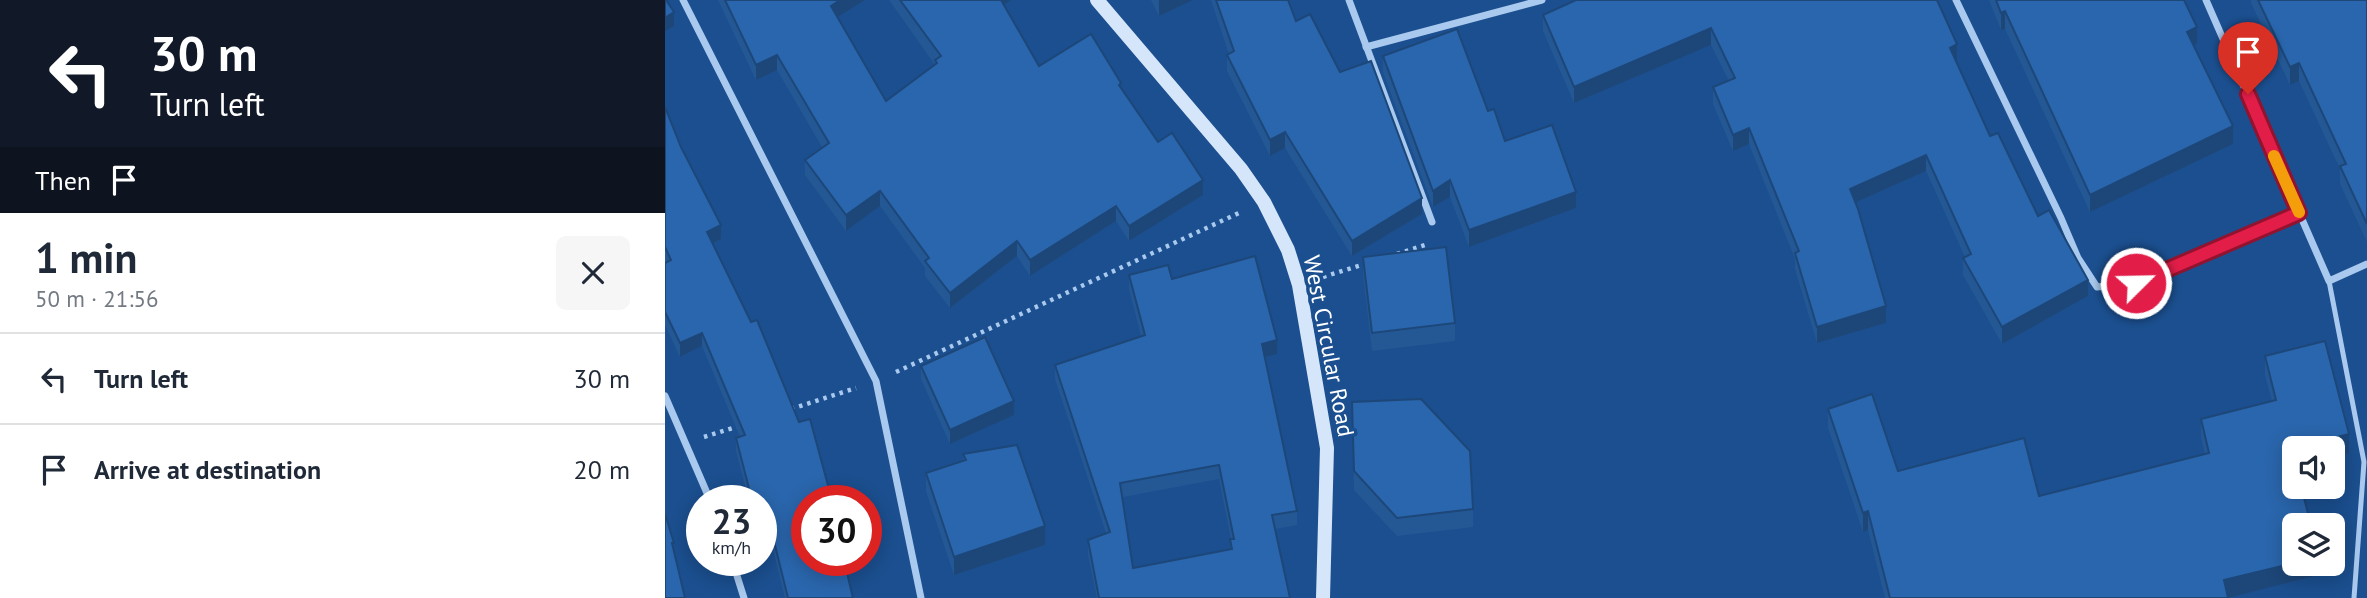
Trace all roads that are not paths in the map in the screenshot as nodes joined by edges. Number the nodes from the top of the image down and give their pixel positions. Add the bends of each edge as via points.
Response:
1 (683, 0) edge
2 (1097, 0) edge
3 (1349, 0) edge
4 (1542, 0) edge
5 (1956, 0) edge
6 (2206, 0) edge
7 (1366, 47) junction
8 (2299, 213) junction
9 (1431, 222) dead end
10 (2367, 264) edge
11 (2329, 281) junction
12 (665, 396) edge
13 (703, 485) edge
14 (737, 576) edge
15 (744, 598) edge
16 (921, 598) edge
17 (1323, 598) edge
18 (2354, 598) edge

1 - 16 street via 876,381
2 - 17 street, West Circular Road via 1241,169 1289,250 1327,448
3 - 7 street
4 - 7 street
5 - 8 street via 2078,258 2097,287 2136,283
6 - 8 street
7 - 9 street
8 - 11 street
10 - 11 street
11 - 18 lane via 2364,462
12 - 13 street
14 - 15 street

